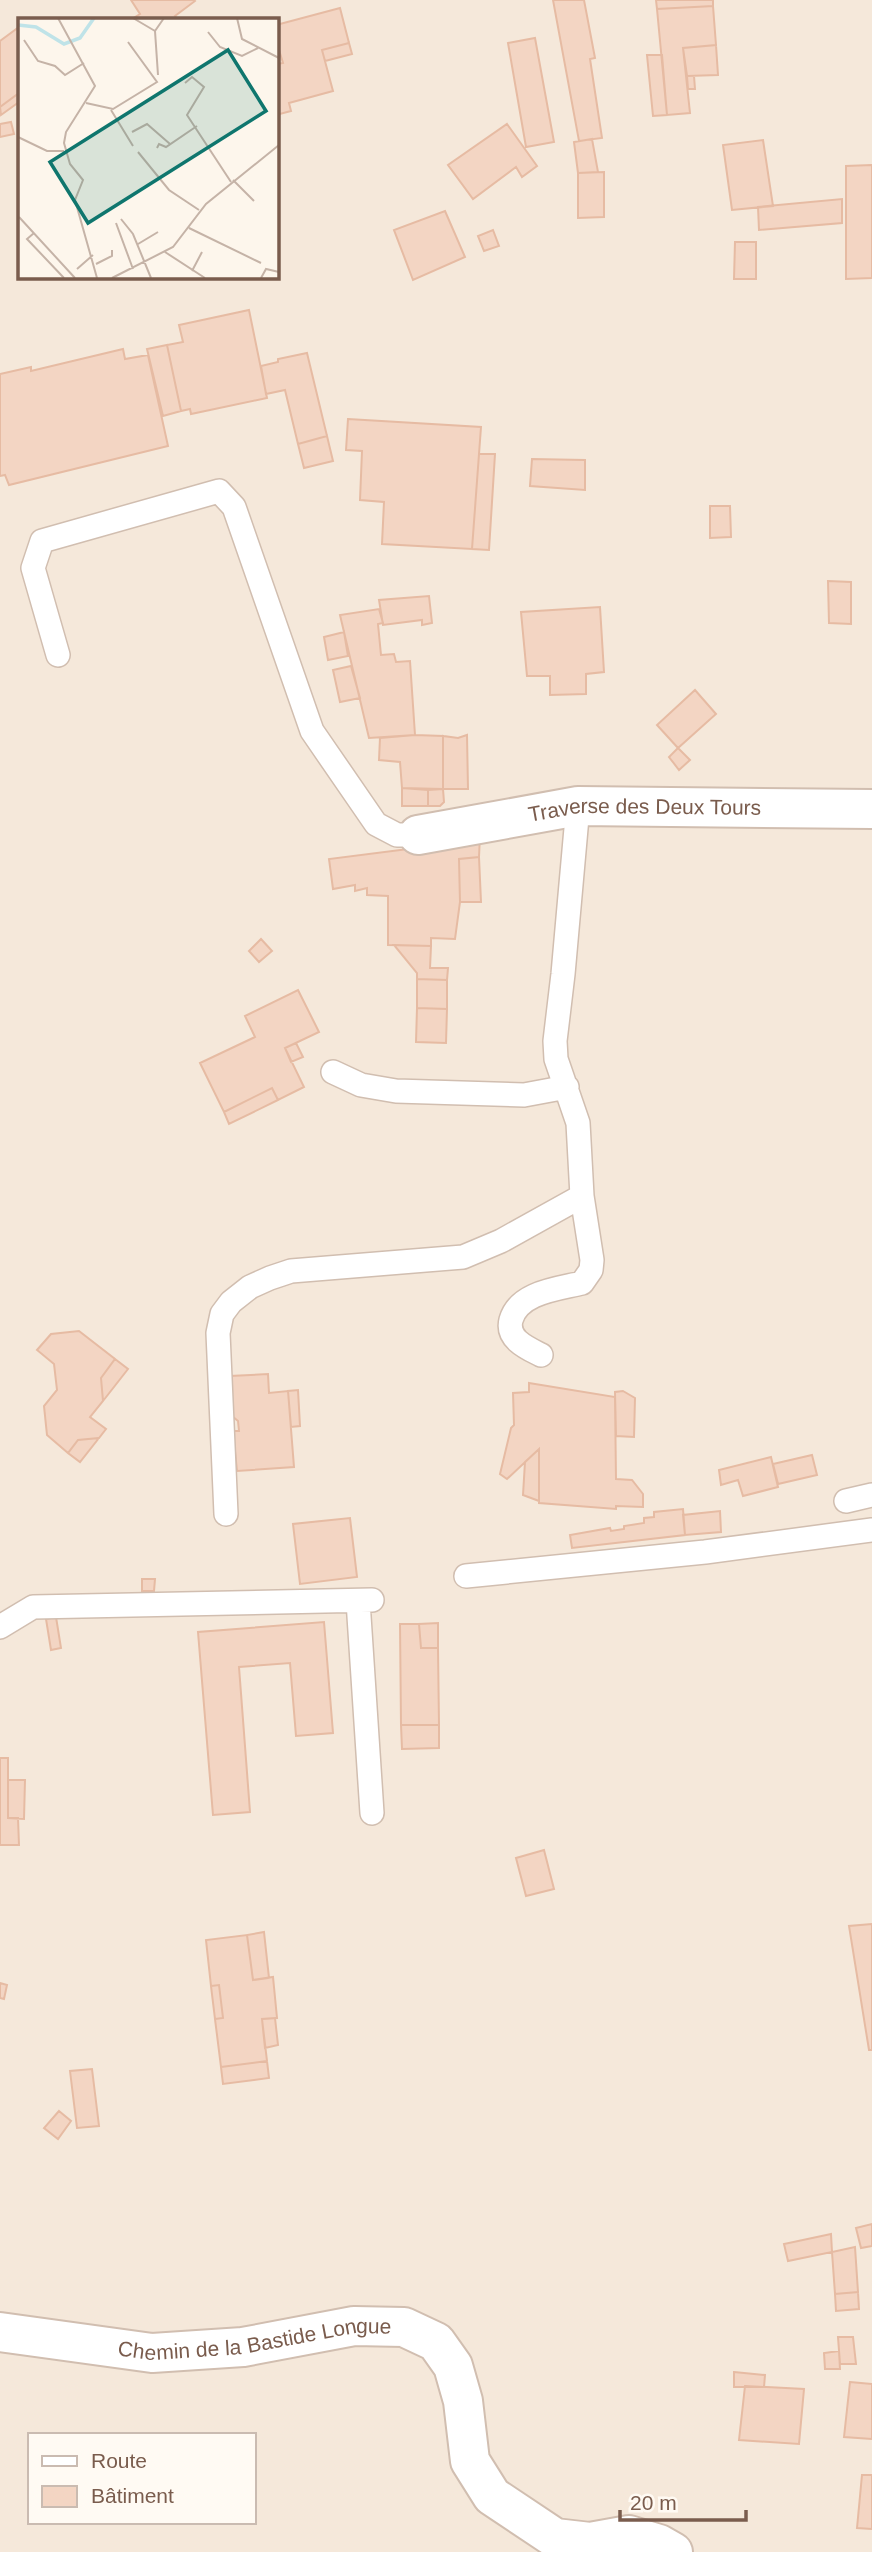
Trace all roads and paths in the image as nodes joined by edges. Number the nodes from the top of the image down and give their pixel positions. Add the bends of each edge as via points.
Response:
1 (58, 655) dead end
2 (578, 806) junction
3 (872, 809) edge
4 (418, 835) joint
5 (333, 1072) dead end
6 (567, 1087) junction
7 (582, 1196) junction
8 (541, 1355) dead end
9 (872, 1495) edge
10 (846, 1501) dead end
11 (226, 1514) dead end
12 (872, 1530) edge
13 (466, 1576) dead end
14 (0, 1627) edge
15 (372, 1813) dead end
16 (0, 2332) edge
17 (673, 2552) edge

1 - 4 lane via 33,568 42,541 219,491 234,507 312,731 376,824 397,835
2 - 3 street, Traverse des Deux Tours
2 - 4 street, Traverse des Deux Tours
2 - 6 lane via 555,1041 556,1059
5 - 6 lane via 361,1085 396,1091 524,1096
6 - 7 lane via 578,1124
7 - 8 lane via 592,1260 587,1277 582,1283 521,1303 509,1326 523,1346
7 - 11 lane via 463,1257 291,1271 250,1287 231,1302 222,1314 218,1333
9 - 10 lane
12 - 13 lane
14 - 15 lane via 33,1606 365,1601
16 - 17 street, Chemin de la Bastide Longue via 152,2353 243,2347 354,2326 404,2327 436,2342 453,2366 463,2401 470,2461 492,2496 555,2538 590,2542 629,2535

